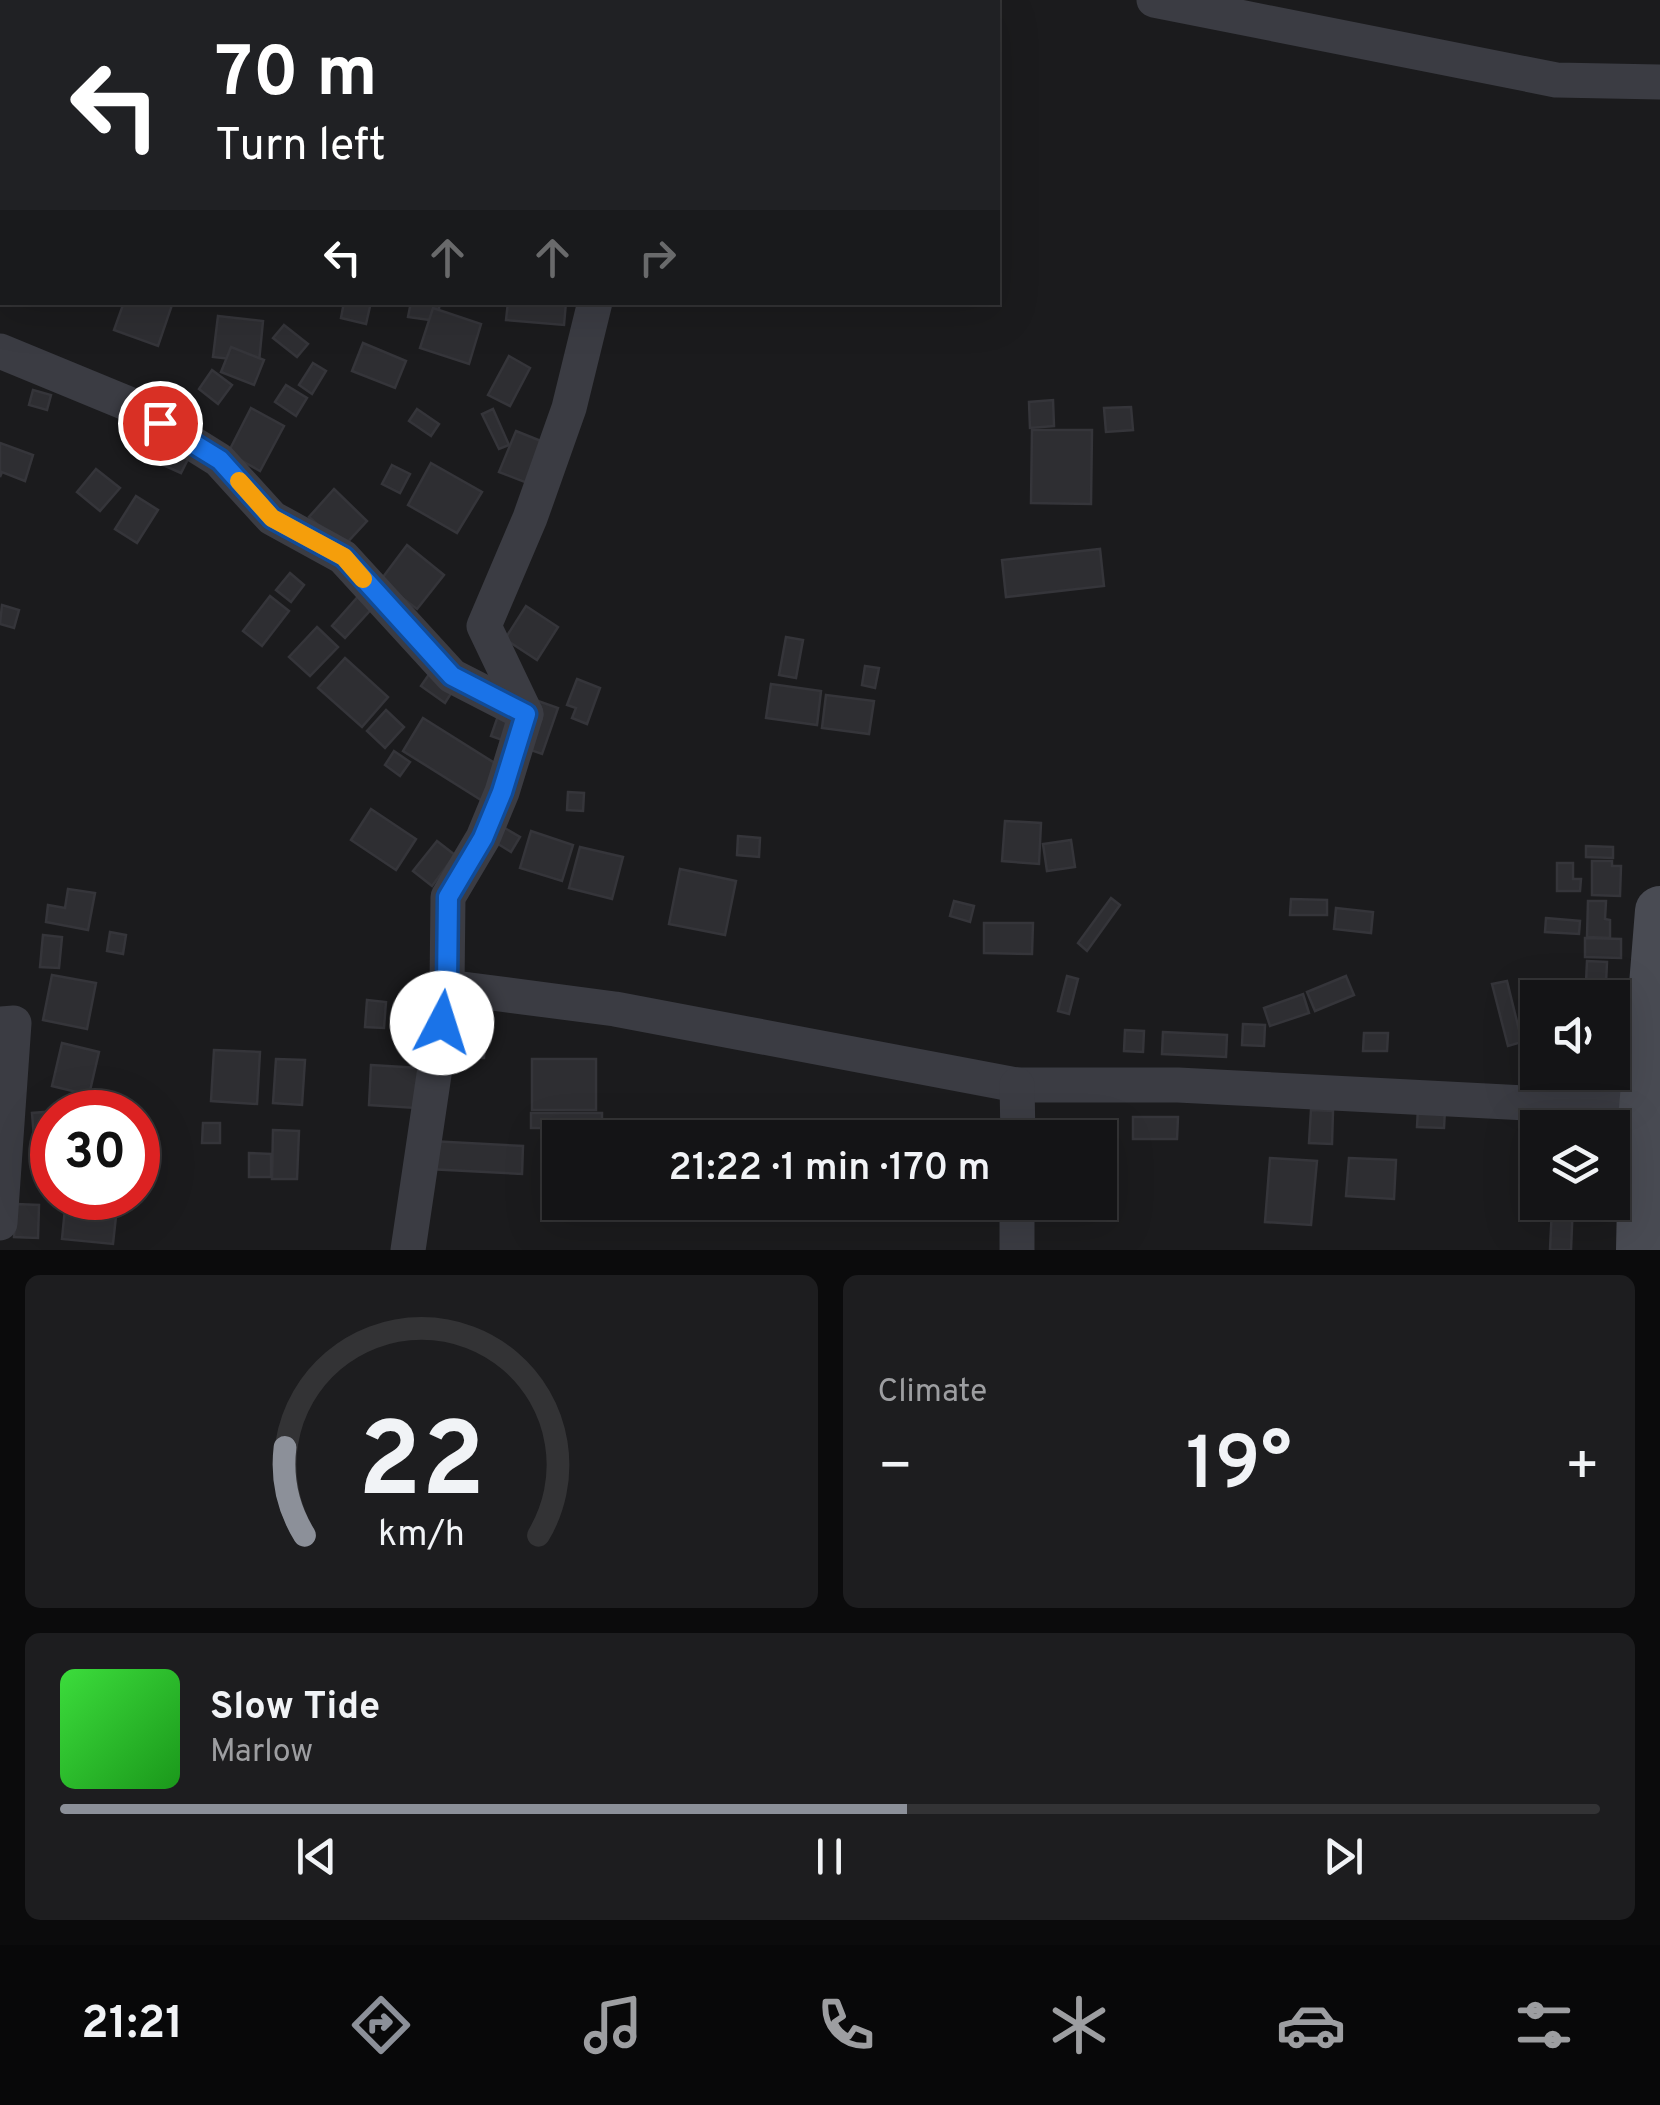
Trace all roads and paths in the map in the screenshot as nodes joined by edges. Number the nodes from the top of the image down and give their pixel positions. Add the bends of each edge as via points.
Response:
1 (1154, 0) edge
2 (1660, 82) edge
3 (594, 305) edge
4 (0, 351) edge
5 (526, 714) junction
6 (1660, 911) edge
7 (447, 987) junction
8 (0, 1024) edge
9 (1018, 1085) junction
10 (1644, 1109) junction
11 (1018, 1120) edge
12 (1017, 1220) edge
13 (0, 1223) edge
14 (408, 1250) edge
15 (1017, 1250) edge
16 (1641, 1250) edge

1 - 2 street via 1556,80
3 - 5 street via 569,408 484,626
4 - 5 street via 131,405 220,460 272,518 344,557 452,676
5 - 7 street via 483,838 448,897
6 - 10 main road
7 - 9 street via 616,1008
7 - 14 street
8 - 13 street via 14,1022
9 - 10 street via 1178,1086
9 - 11 street
10 - 16 main road
12 - 15 street

